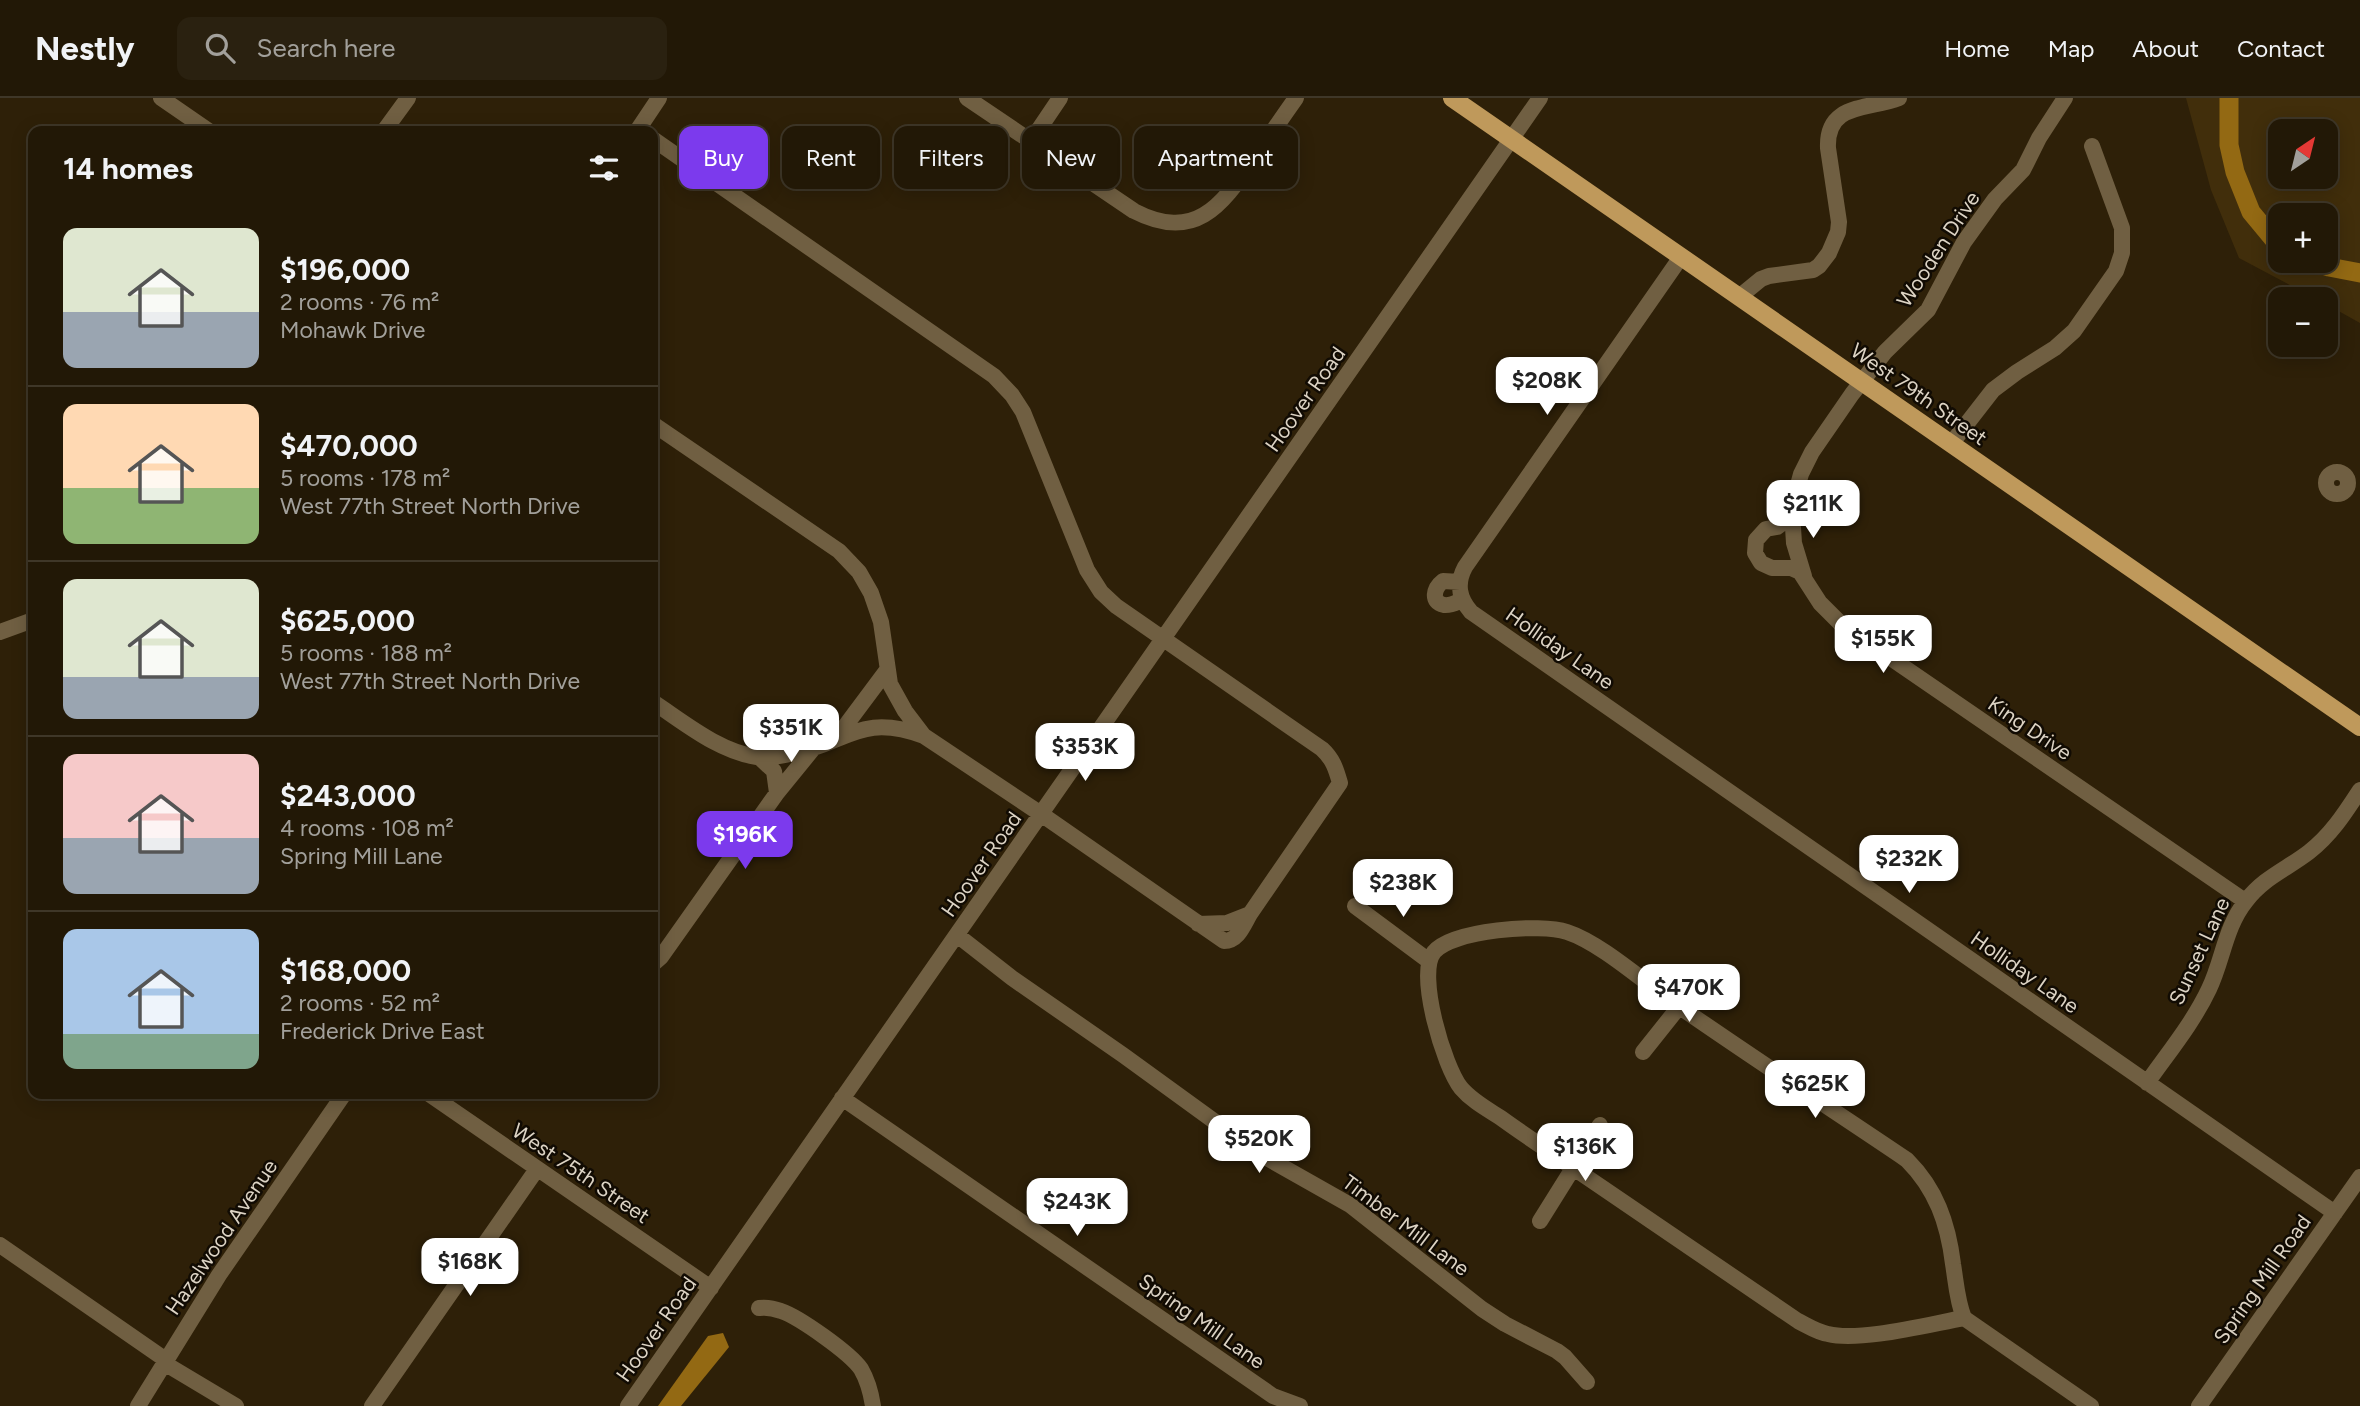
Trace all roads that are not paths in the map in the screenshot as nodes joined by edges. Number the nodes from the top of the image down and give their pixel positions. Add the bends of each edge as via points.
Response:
1 (161, 98) edge
2 (408, 98) edge
3 (659, 98) edge
4 (967, 98) edge
5 (1060, 98) edge
6 (1296, 98) edge
7 (1451, 98) edge
8 (1539, 98) edge
9 (1899, 98) edge
10 (2065, 98) edge
11 (202, 126) edge
12 (388, 126) edge
13 (642, 126) edge
14 (1041, 126) edge
15 (1022, 135) edge
16 (1511, 139) junction
17 (658, 142) edge
18 (2092, 146) dead end
19 (1102, 189) edge
20 (1681, 257) junction
21 (1739, 297) junction
22 (1862, 382) junction
23 (658, 427) edge
24 (1951, 444) junction
25 (2345, 489) dead end
26 (2360, 499) edge
27 (1792, 512) junction
28 (1804, 576) junction
29 (1461, 591) junction
30 (28, 622) edge
31 (0, 632) edge
32 (1163, 638) junction
33 (887, 670) junction
34 (658, 705) edge
35 (2360, 727) edge
36 (924, 736) junction
37 (837, 737) junction
38 (812, 750) junction
39 (760, 758) junction
40 (2360, 790) edge
41 (778, 793) junction
42 (1041, 814) junction
43 (2245, 901) junction
44 (1355, 906) dead end
45 (1250, 915) junction
46 (1198, 924) junction
47 (957, 935) junction
48 (1431, 958) junction
49 (658, 960) edge
50 (1706, 973) dead end
51 (1679, 1007) junction
52 (1643, 1052) dead end
53 (2147, 1083) junction
54 (842, 1098) junction
55 (341, 1099) edge
56 (436, 1099) edge
57 (1600, 1125) dead end
58 (1573, 1167) junction
59 (537, 1169) junction
60 (2360, 1177) edge
61 (2335, 1213) junction
62 (1540, 1221) dead end
63 (0, 1245) edge
64 (711, 1287) junction
65 (759, 1308) dead end
66 (1964, 1318) junction
67 (165, 1361) junction
68 (1587, 1382) dead end
69 (138, 1406) edge
70 (236, 1406) edge
71 (372, 1406) edge
72 (628, 1406) edge
73 (873, 1406) edge
74 (1300, 1406) edge
75 (2091, 1406) edge
76 (2199, 1406) edge

1 - 11 street
2 - 12 street
3 - 13 street
4 - 15 street
5 - 14 street
6 - 19 street via 1230,194 1203,215 1160,221 1134,211
7 - 16 main road, West 79th Street
8 - 16 street, Hoover Road
9 - 21 street via 1846,112 1831,127 1828,148 1839,222 1824,261 1805,272 1761,279
10 - 22 street, Wooden Drive via 2023,170 1964,242 1928,310 1891,345
16 - 20 main road, West 79th Street
16 - 32 street, Hoover Road
17 - 32 street via 1005,387 1023,412 1092,579 1116,606
18 - 24 street via 2122,229 2122,253 2114,276 2074,331 1993,390
20 - 21 main road, West 79th Street
20 - 29 street via 1466,564
21 - 22 main road, West 79th Street
22 - 24 main road, West 79th Street
22 - 27 street, King Drive via 1805,465
23 - 33 street via 849,561 875,602
24 - 35 main road, West 79th Street
25 - 26 street
27 - 28 street, King Drive via 1794,542
27 - 28 street via 1786,522 1760,535 1755,553 1765,566 1791,568
28 - 43 street, King Drive via 1820,603 1841,624
29 - 29 street via 1447,580 1435,593 1441,604 1447,605
29 - 53 street, Holliday Lane via 1469,610 1482,620
30 - 31 street
32 - 42 street, Hoover Road
32 - 45 street via 1322,748 1334,762 1340,783
33 - 36 street via 897,698
33 - 37 street
34 - 39 street via 705,737
36 - 37 street via 876,726
36 - 42 street
37 - 38 street
38 - 39 street
38 - 41 street
39 - 41 street via 774,771
40 - 43 street, Sunset Lane via 2325,838 2263,882
41 - 49 street
42 - 46 street
42 - 47 street, Hoover Road
43 - 53 street, Sunset Lane via 2228,932 2206,996
44 - 48 street
45 - 46 street via 1227,923
45 - 46 street via 1231,941
47 - 54 street, Hoover Road
47 - 68 street, Timber Mill Lane via 1258,1153 1350,1205 1482,1309 1565,1357
48 - 51 street via 1446,944 1479,934 1541,926 1588,941
48 - 58 street via 1427,981 1443,1052 1456,1080 1473,1100
50 - 51 street
51 - 52 street
51 - 66 street via 1919,1172 1946,1224
53 - 61 street, Holliday Lane
54 - 64 street, Hoover Road
54 - 74 street, Spring Mill Lane via 1273,1396
55 - 67 street, Hazelwood Avenue
56 - 59 street, West 75th Street
57 - 58 street
58 - 62 street
58 - 66 street via 1812,1329 1860,1336
59 - 64 street, West 75th Street
59 - 71 street
60 - 61 street, Spring Mill Road
61 - 76 street, Spring Mill Road
63 - 67 street
64 - 72 street, Hoover Road
65 - 73 street via 796,1318 849,1356 867,1381
66 - 75 street
67 - 69 street, Hazelwood Avenue
67 - 70 street

